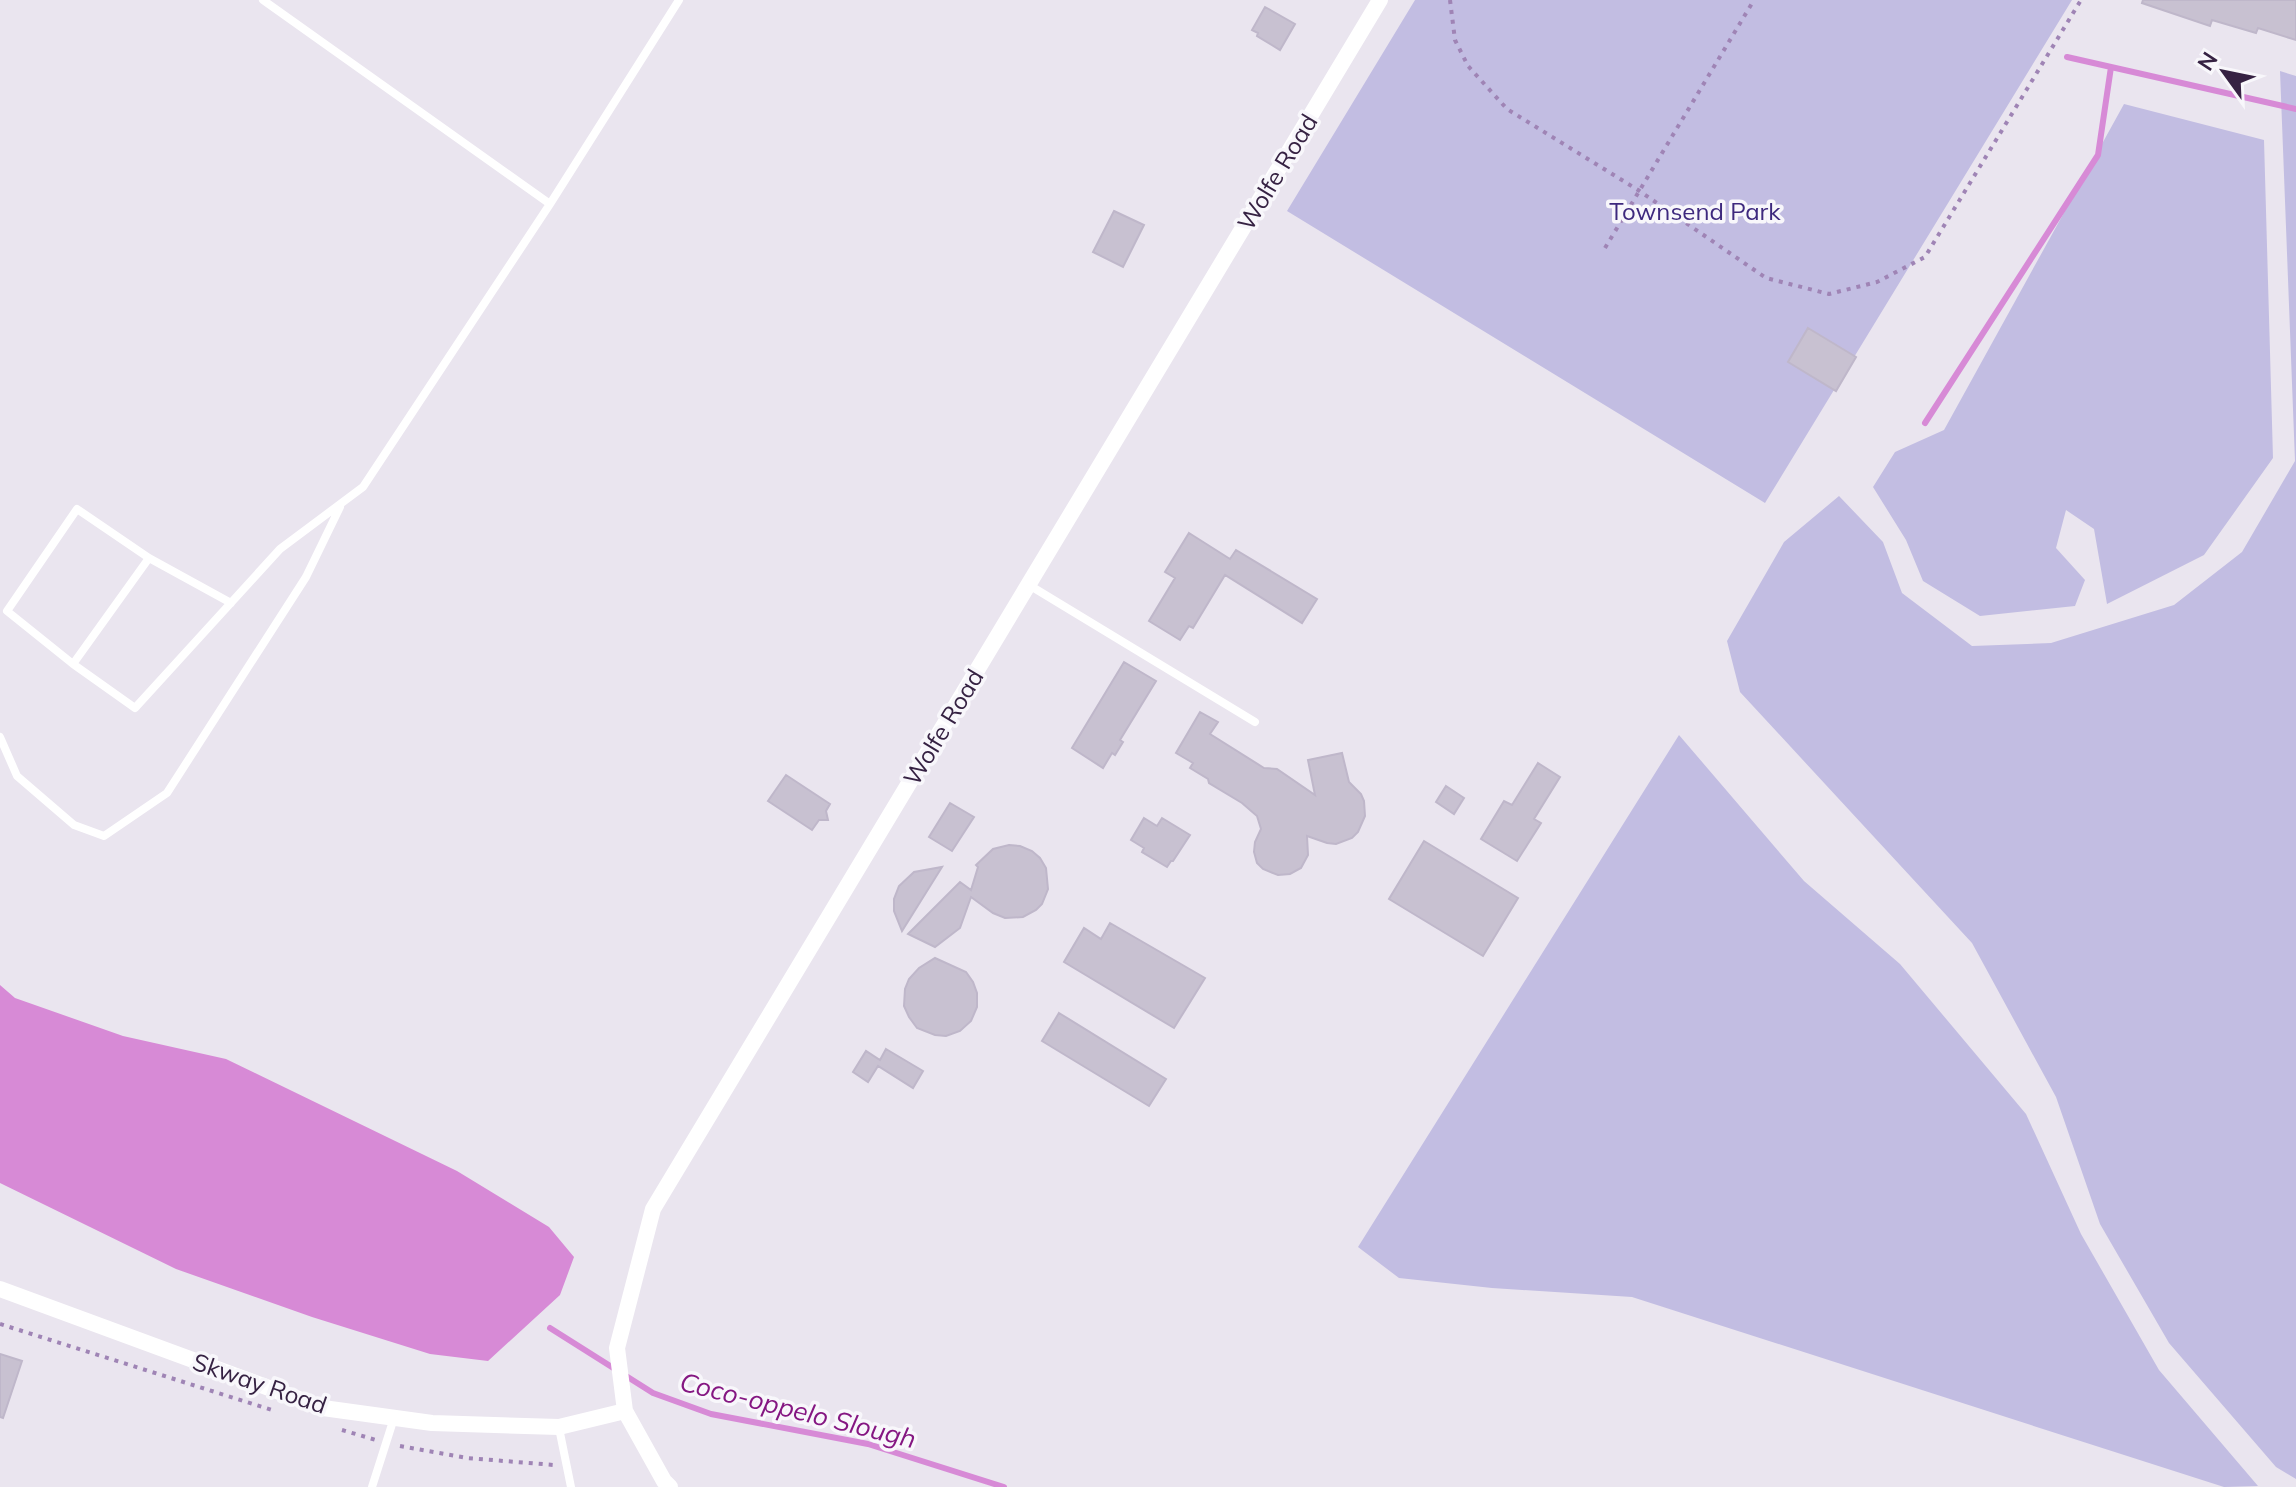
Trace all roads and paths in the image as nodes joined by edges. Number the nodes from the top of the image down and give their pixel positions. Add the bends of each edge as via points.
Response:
1 (263, 0) edge
2 (679, 0) edge
3 (1380, 0) edge
4 (1450, 0) edge
5 (1754, 0) edge
6 (2081, 0) edge
7 (1638, 190) junction
8 (550, 204) junction
9 (1605, 248) dead end
10 (342, 503) junction
11 (149, 558) junction
12 (1029, 585) junction
13 (231, 603) junction
14 (73, 664) junction
15 (1255, 722) dead end
16 (0, 737) edge
17 (0, 1289) edge
18 (625, 1411) junction
19 (394, 1418) junction
20 (559, 1427) junction
21 (667, 1484) edge
22 (372, 1487) edge
23 (571, 1487) edge

1 - 8 lane
2 - 8 lane
3 - 12 street, Wolfe Road
4 - 7 path via 1455,40 1468,66 1507,109
5 - 7 path
6 - 7 path via 1925,257 1877,282 1829,294 1766,278
7 - 9 path
8 - 10 lane via 363,487
10 - 13 lane via 280,549
10 - 16 lane via 306,577 167,793 104,836 74,825 17,776
11 - 13 lane
11 - 14 lane
11 - 14 lane via 77,509 7,611
12 - 15 lane
12 - 18 street, Wolfe Road via 653,1209 617,1348
13 - 14 lane via 135,708
17 - 19 street, Skway Road via 323,1408
18 - 20 street, Skway Road
18 - 21 street, Wolfe Road
19 - 20 street, Skway Road
19 - 22 lane
20 - 23 lane

